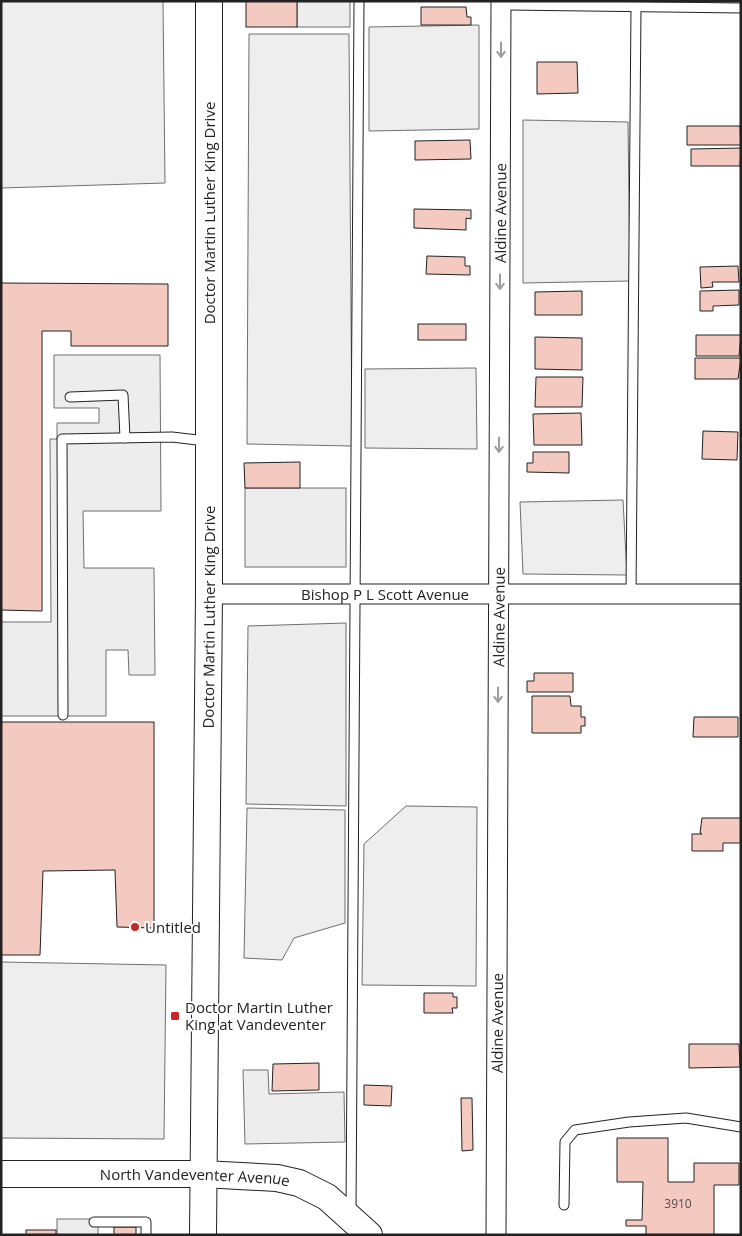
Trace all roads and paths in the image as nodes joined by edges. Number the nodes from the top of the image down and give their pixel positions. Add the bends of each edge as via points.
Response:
1 (209, 1) edge
2 (359, 1) edge
3 (501, 3) edge
4 (636, 6) junction
5 (741, 8) edge
6 (70, 397) dead end
7 (125, 438) junction
8 (209, 442) junction
9 (209, 594) junction
10 (357, 594) junction
11 (498, 594) junction
12 (631, 594) junction
13 (741, 594) edge
14 (63, 715) dead end
15 (741, 1126) edge
16 (1, 1174) edge
17 (203, 1174) junction
18 (564, 1205) dead end
19 (94, 1222) dead end
20 (360, 1227) edge
21 (146, 1235) edge
22 (203, 1235) edge
23 (496, 1235) edge

1 - 8 main road, Doctor Martin Luther King Drive
2 - 10 lane
3 - 4 lane
3 -> 11 street, Aldine Avenue
4 - 5 lane
4 - 12 lane
6 - 7 lane via 123,395
7 - 8 lane via 176,437
7 - 14 lane via 62,439
8 - 9 main road, Doctor Martin Luther King Drive
9 - 10 street, Bishop P L Scott Avenue
9 - 17 main road, Doctor Martin Luther King Drive
10 - 11 street, Bishop P L Scott Avenue
10 - 20 lane
11 - 12 street, Bishop P L Scott Avenue
11 -> 23 street, Aldine Avenue
12 - 13 street, Bishop P L Scott Avenue
15 - 18 lane via 686,1118 575,1130 565,1142
16 - 17 main road, North Vandeventer Avenue
17 - 20 main road, North Vandeventer Avenue via 277,1178 299,1183 327,1197
17 - 22 main road, Doctor Martin Luther King Drive
19 - 21 lane via 146,1222

